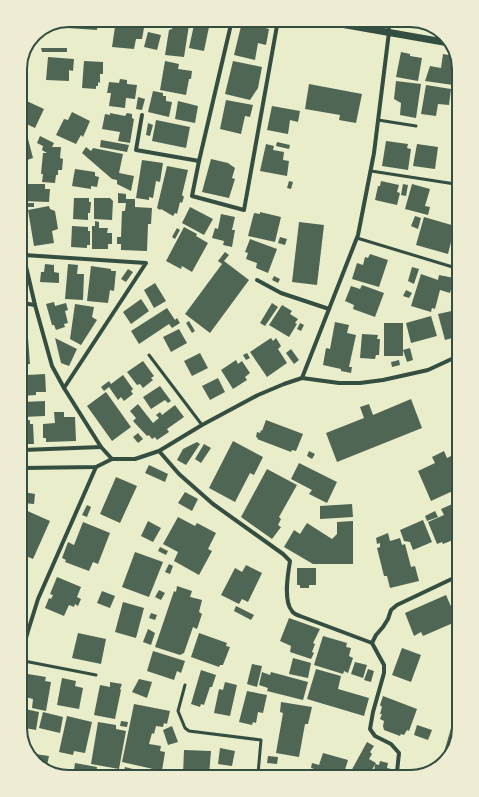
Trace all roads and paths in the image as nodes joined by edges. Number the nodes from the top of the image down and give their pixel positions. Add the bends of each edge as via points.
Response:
1 (230, 27) edge
2 (277, 27) edge
3 (359, 27) edge
4 (389, 27) edge
5 (389, 32) junction
6 (441, 41) edge
7 (142, 115) dead end
8 (378, 120) junction
9 (416, 126) dead end
10 (199, 161) junction
11 (371, 171) junction
12 (452, 184) edge
13 (357, 238) junction
14 (27, 255) edge
15 (452, 267) edge
16 (27, 269) edge
17 (256, 280) dead end
18 (27, 304) edge
19 (35, 305) junction
20 (329, 309) junction
21 (148, 355) dead end
22 (452, 359) edge
23 (302, 378) junction
24 (64, 388) junction
25 (202, 425) junction
26 (101, 446) junction
27 (27, 450) edge
28 (159, 451) junction
29 (112, 459) junction
30 (96, 467) junction
31 (27, 468) edge
32 (452, 579) edge
33 (27, 634) edge
34 (372, 643) junction
35 (27, 662) edge
36 (96, 675) dead end
37 (185, 685) dead end
38 (258, 770) edge
39 (397, 770) edge

1 - 10 street
2 - 10 street via 244,210 192,196
3 - 5 street
4 - 5 street
5 - 6 street
5 - 8 street
7 - 10 street via 136,150
8 - 9 lane
8 - 11 street
11 - 12 lane
11 - 13 street
13 - 15 lane
13 - 20 street
14 - 24 street via 146,263
16 - 19 street
17 - 20 street via 281,293
18 - 19 street
19 - 24 street via 52,366
20 - 23 street
21 - 25 lane
22 - 23 street via 428,370 360,384
23 - 25 street via 258,395
24 - 26 street
25 - 28 street
26 - 27 street
26 - 29 street
28 - 29 street via 135,459
28 - 34 street via 179,474 213,504 290,561 287,591 292,611
29 - 30 street
30 - 31 street
30 - 33 street via 38,599
32 - 34 street via 397,605 391,610
34 - 39 street via 384,666 384,673 370,729 375,736 391,744 399,754
35 - 36 lane
37 - 38 lane via 178,712 185,728 189,731 261,740

